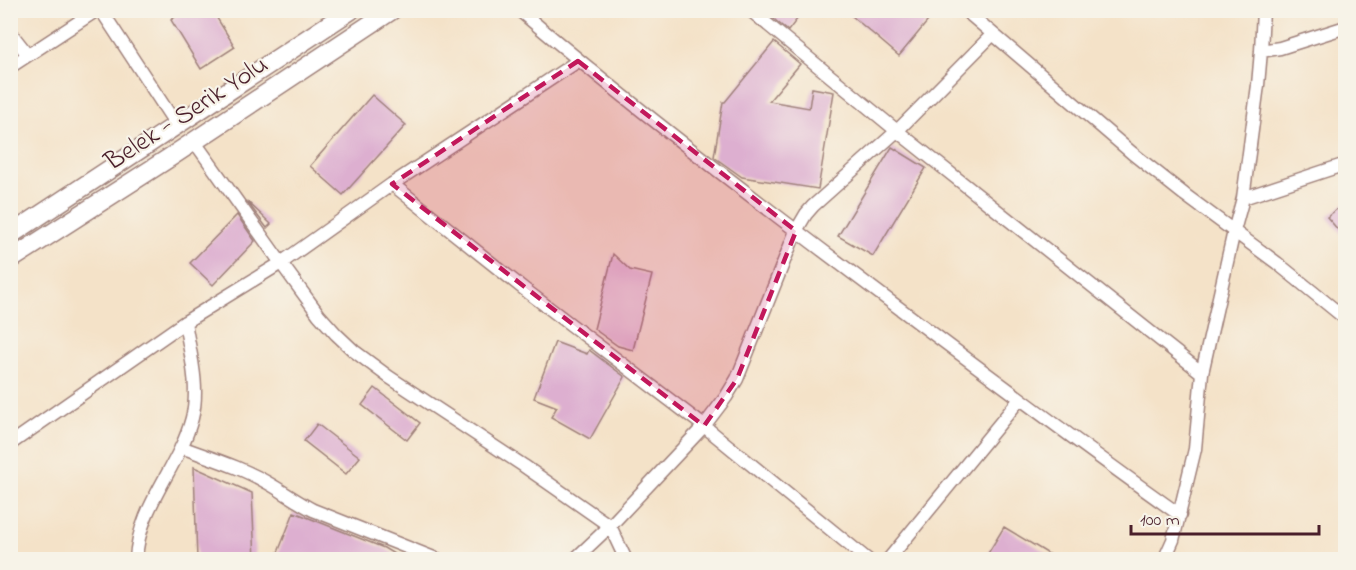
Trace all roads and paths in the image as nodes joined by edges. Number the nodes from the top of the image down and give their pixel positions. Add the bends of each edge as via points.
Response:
1 (99, 10) edge
2 (351, 10) edge
3 (392, 10) edge
4 (519, 10) edge
5 (750, 10) edge
6 (965, 10) edge
7 (1263, 10) edge
8 (1346, 27) edge
9 (10, 32) edge
10 (993, 34) junction
11 (1261, 51) junction
12 (28, 55) junction
13 (579, 61) junction
14 (10, 67) edge
15 (177, 126) junction
16 (897, 131) junction
17 (194, 141) junction
18 (1346, 164) edge
19 (392, 184) junction
20 (1243, 198) junction
21 (796, 231) junction
22 (1234, 231) junction
23 (10, 235) edge
24 (10, 260) edge
25 (281, 263) junction
26 (1346, 319) edge
27 (185, 322) junction
28 (1202, 373) junction
29 (1020, 399) junction
30 (705, 426) junction
31 (10, 444) edge
32 (181, 447) junction
33 (1180, 515) junction
34 (610, 526) junction
35 (136, 560) edge
36 (439, 560) edge
37 (574, 560) edge
38 (626, 560) edge
39 (868, 560) edge
40 (888, 560) edge
41 (1164, 560) edge

1 - 12 street
1 - 15 street
2 - 15 main road, Belek - Serik Yolu
3 - 17 main road, Belek - Serik Yolu
4 - 13 street
5 - 16 street
6 - 10 street
7 - 11 street
8 - 11 street
9 - 12 street
10 - 16 street
10 - 22 street via 1132,153
11 - 20 street
12 - 14 street
13 - 19 street
13 - 21 street
15 - 23 main road, Belek - Serik Yolu
16 - 21 street via 813,206
16 - 28 street
17 - 24 main road, Belek - Serik Yolu
17 - 25 street
18 - 20 street
19 - 25 street
19 - 30 street
20 - 22 street
21 - 29 street
21 - 30 street via 737,379
22 - 26 street
22 - 28 street
25 - 27 street
25 - 34 street via 319,315 371,365
27 - 31 street
27 - 32 street via 195,397
28 - 33 street via 1195,449
29 - 33 street
29 - 40 street
30 - 34 street
30 - 39 street
32 - 35 street via 144,519
32 - 36 street via 267,483 313,510
33 - 41 street
34 - 37 street
34 - 38 street

